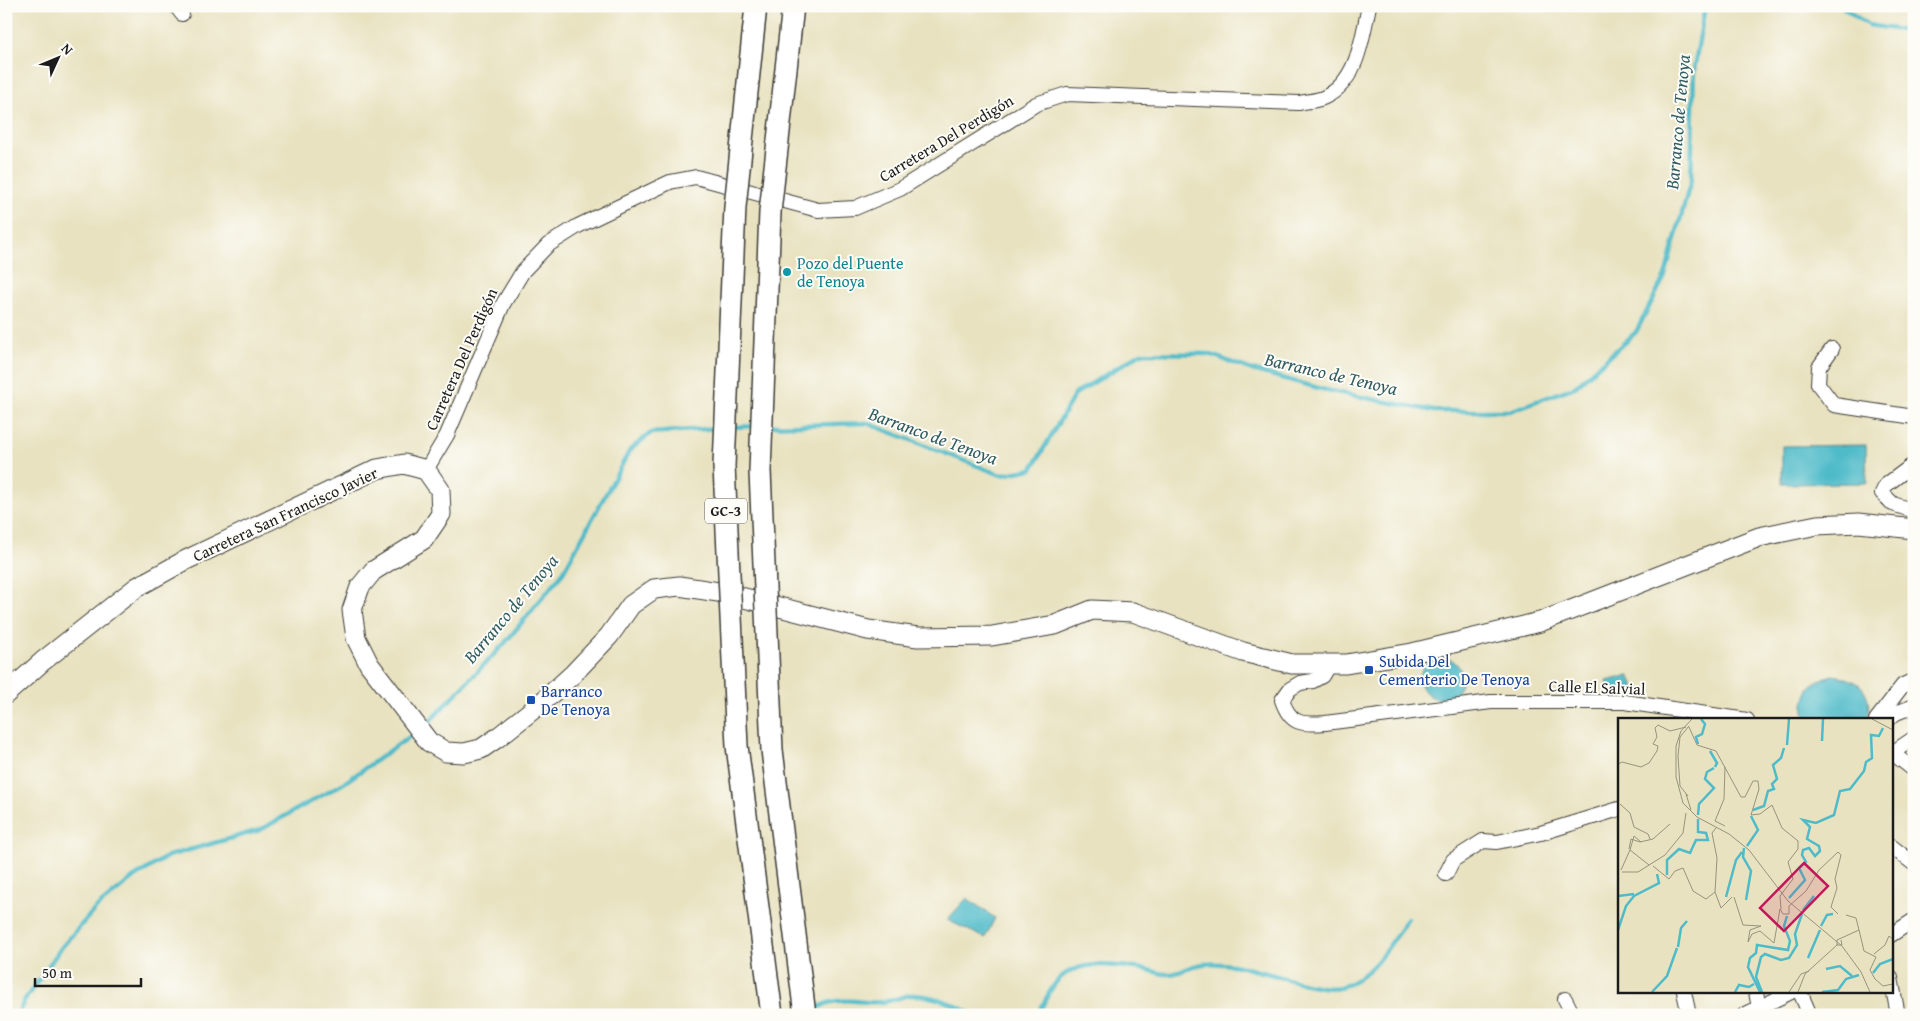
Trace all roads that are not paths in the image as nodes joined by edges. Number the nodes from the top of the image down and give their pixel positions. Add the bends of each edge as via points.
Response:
1 (756, 6) edge
2 (793, 6) edge
3 (1369, 6) edge
4 (1832, 348) dead end
5 (1914, 418) edge
6 (1914, 464) edge
7 (426, 470) junction
8 (1914, 511) edge
9 (1914, 529) edge
10 (1329, 664) junction
11 (1914, 680) edge
12 (6, 694) edge
13 (1914, 706) edge
14 (1733, 718) edge
15 (1878, 718) edge
16 (1889, 718) edge
17 (1914, 738) edge
18 (1892, 753) edge
19 (1914, 770) edge
20 (1618, 809) edge
21 (1892, 847) edge
22 (1914, 864) edge
23 (1446, 874) dead end
24 (1914, 920) edge
25 (1892, 934) edge
26 (1892, 983) edge
27 (1684, 994) edge
28 (1756, 994) edge
29 (1787, 994) edge
30 (1801, 994) edge
31 (1564, 999) dead end
32 (1759, 1008) junction
33 (772, 1015) edge
34 (805, 1015) edge
35 (1573, 1015) edge
36 (1689, 1015) edge
37 (1744, 1015) edge
38 (1810, 1015) edge
39 (1898, 1015) edge

1 - 33 highway, GC-3, bridge via 735,207 724,466 737,746
2 - 34 highway, GC-3, bridge via 770,212 760,470 772,750
3 - 7 street, Carretera Del Perdigón via 1357,59 1342,83 1325,97 1298,103 1067,94 1036,104 900,189 856,208 818,210 696,177 670,182 578,226 548,245 523,271 503,304 446,435
4 - 5 street via 1819,367 1818,384 1834,406
6 - 8 street via 1886,485 1882,493 1893,504
7 - 10 main road via 440,490 441,514 424,539 373,571 360,587 352,610 356,638 369,664 429,742 446,752 464,753 489,744 573,674 609,636 631,605 654,589 679,586 725,593 868,630 918,637 992,636 1055,624 1092,610 1133,612 1243,652 1292,664
7 - 12 main road, Carretera San Francisco Javier via 404,464 377,469 186,560 137,587
9 - 10 main road via 1859,523 1834,524 1759,537 1540,622 1412,653
10 - 14 street, Calle El Salvial via 1322,676 1300,683 1282,700 1286,712 1294,720 1305,724 1325,723 1491,702 1625,702
11 - 15 street via 1903,685
13 - 16 street
17 - 18 street
18 - 19 street
20 - 23 street via 1541,833 1497,842 1483,841 1453,860
21 - 22 street
24 - 25 street
26 - 39 street
27 - 36 street
28 - 32 street
29 - 32 street
30 - 38 street
31 - 35 street
32 - 37 street

